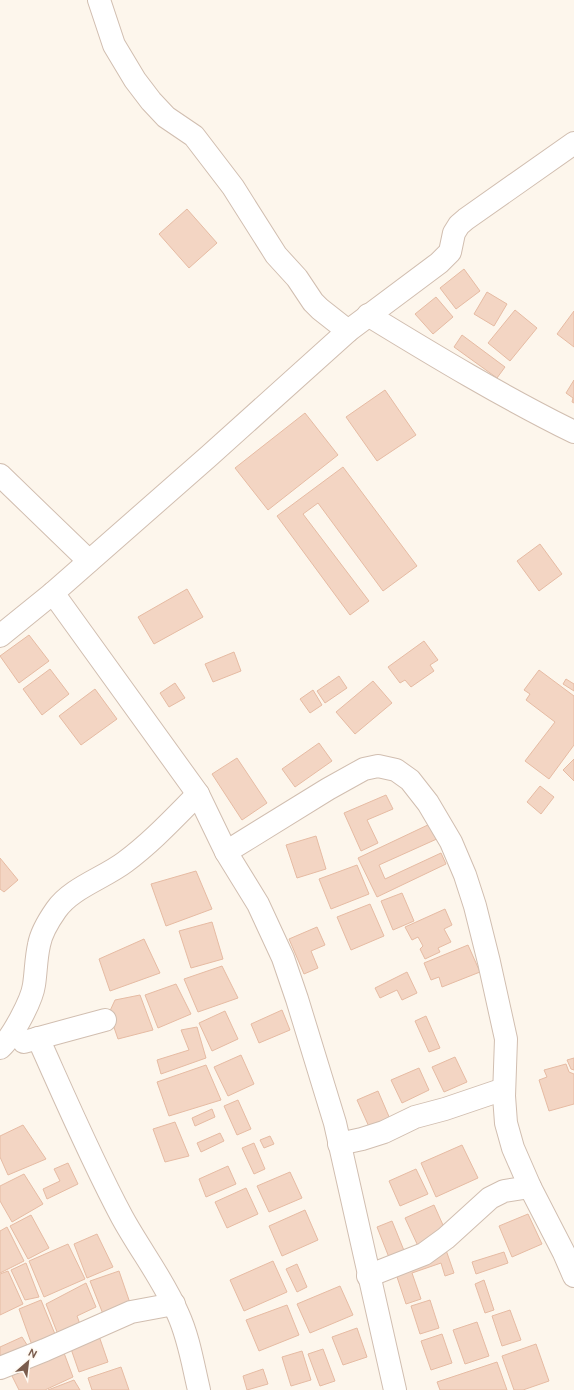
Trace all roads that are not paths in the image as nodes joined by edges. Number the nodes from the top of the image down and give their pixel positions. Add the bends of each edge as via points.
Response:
1 (99, 0) edge
2 (574, 143) edge
3 (368, 315) junction
4 (348, 331) junction
5 (574, 432) edge
6 (0, 475) edge
7 (88, 561) junction
8 (53, 593) junction
9 (0, 636) edge
10 (198, 794) junction
11 (226, 852) junction
12 (105, 1020) dead end
13 (38, 1038) junction
14 (0, 1048) edge
15 (504, 1089) junction
16 (339, 1144) junction
17 (530, 1186) junction
18 (368, 1276) junction
19 (574, 1276) edge
20 (174, 1304) junction
21 (0, 1368) edge
22 (199, 1390) edge
23 (395, 1390) edge

1 - 4 street via 114,45 151,101 166,117 194,136 233,187 276,254 313,302
2 - 3 street via 466,219 454,233 447,256
3 - 4 street
3 - 5 street via 434,356
4 - 7 street
6 - 7 street
7 - 8 street
8 - 9 street
8 - 10 street
10 - 11 street
10 - 14 street via 154,839 124,863 73,893 57,908 39,944 34,986 29,1001 10,1037
11 - 15 street via 364,769 378,766 396,770 410,780 428,803 452,842 475,906 506,1039
11 - 16 street via 258,904 283,958 335,1123
12 - 13 street
13 - 14 street
13 - 20 street via 96,1167
15 - 16 street via 415,1117 379,1134
15 - 17 street via 506,1123 511,1142
16 - 18 street
17 - 18 street via 504,1191 490,1198 446,1238 424,1254
17 - 19 street
18 - 23 street
20 - 21 street via 131,1312
20 - 22 street via 188,1342

